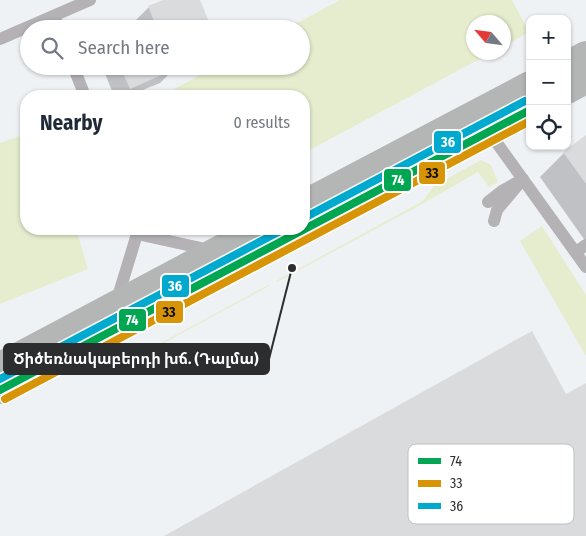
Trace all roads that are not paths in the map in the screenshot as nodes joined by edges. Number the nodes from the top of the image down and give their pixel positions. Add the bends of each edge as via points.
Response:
1 (90, 0) edge
2 (54, 16) junction
3 (45, 20) edge
4 (56, 20) edge
5 (20, 30) edge
6 (0, 39) edge
7 (586, 55) edge
8 (571, 63) edge
9 (77, 75) edge
10 (586, 80) edge
11 (526, 87) edge
12 (571, 88) edge
13 (83, 90) edge
14 (526, 112) edge
15 (489, 132) junction
16 (523, 179) junction
17 (310, 201) edge
18 (488, 202) dead end
19 (494, 221) dead end
20 (310, 226) edge
21 (135, 235) edge
22 (152, 235) edge
23 (246, 235) edge
24 (294, 235) edge
25 (581, 249) edge
26 (215, 251) junction
27 (586, 267) edge
28 (115, 305) junction
29 (0, 366) edge
30 (0, 390) edge

1 - 2 lane
2 - 3 lane
2 - 4 lane
5 - 6 lane
7 - 8 main road
9 - 13 lane
10 - 12 main road
11 - 17 main road
14 - 15 main road
15 - 16 lane
15 - 20 main road
16 - 18 lane
16 - 19 lane via 497,210
16 - 25 lane
21 - 28 lane
22 - 26 lane
23 - 26 main road
24 - 30 main road
25 - 27 lane
26 - 28 main road
28 - 29 main road

